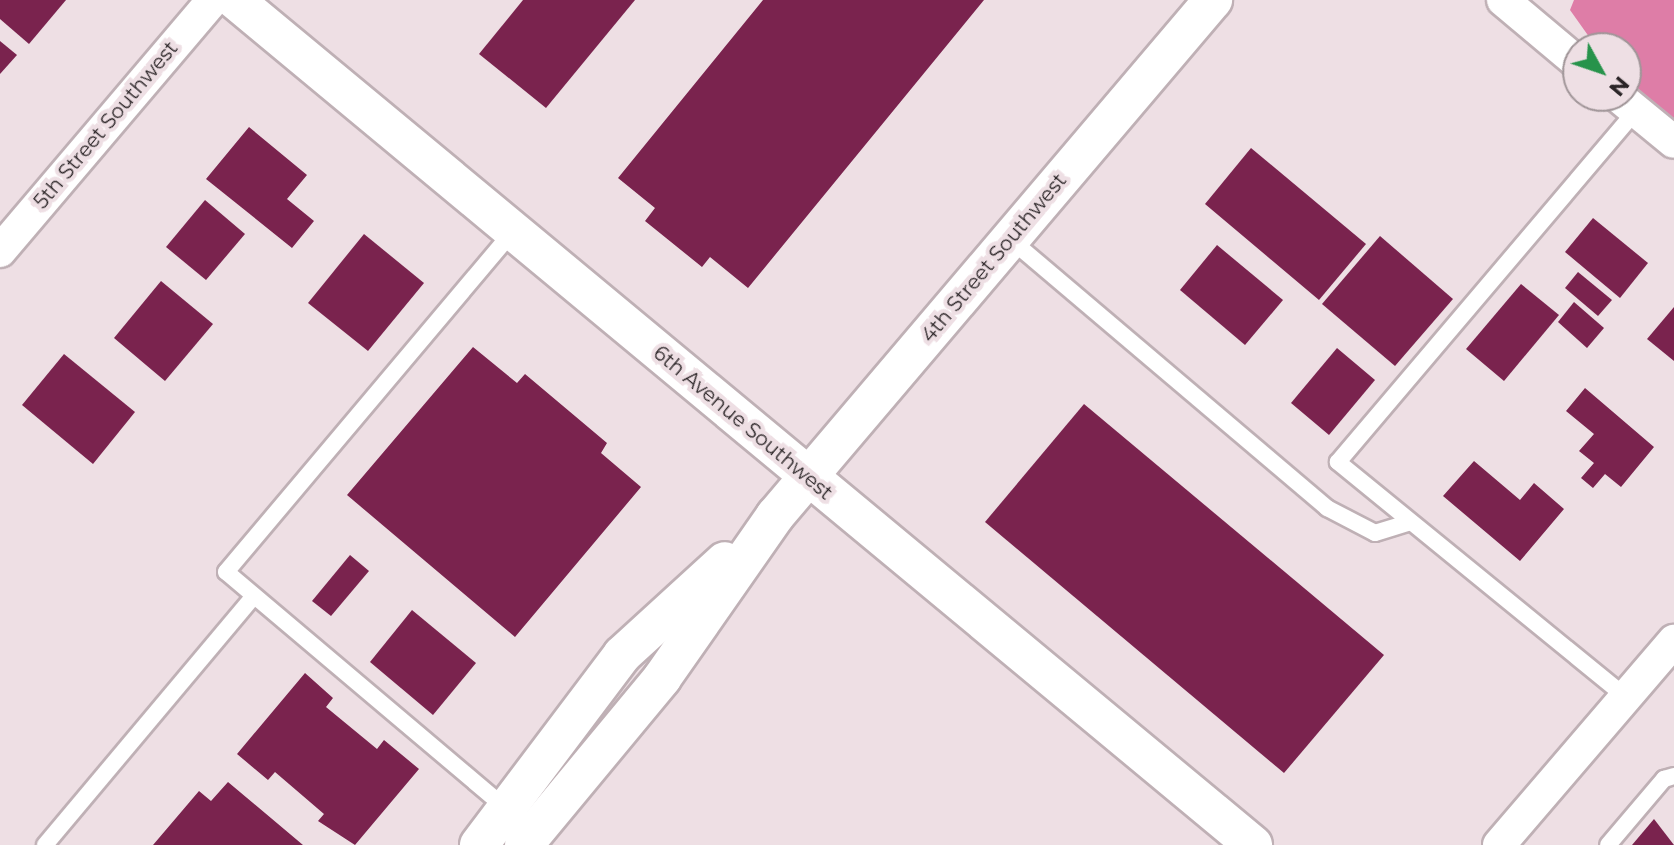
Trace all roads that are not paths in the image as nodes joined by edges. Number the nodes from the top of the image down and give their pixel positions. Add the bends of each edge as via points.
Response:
1 (213, 0) edge
2 (235, 0) edge
3 (1213, 0) edge
4 (1503, 0) edge
5 (1562, 50) edge
6 (1620, 112) edge
7 (1638, 112) edge
8 (1674, 142) edge
9 (513, 231) junction
10 (1010, 239) junction
11 (0, 251) edge
12 (808, 477) junction
13 (775, 516) junction
14 (1410, 522) junction
15 (254, 596) junction
16 (1674, 641) edge
17 (1626, 697) junction
18 (1674, 776) edge
19 (508, 810) junction
20 (45, 845) edge
21 (479, 845) edge
22 (524, 845) edge
23 (1253, 845) edge
24 (1499, 845) edge
25 (1608, 845) edge

1 - 11 street, 5th Street Southwest
2 - 9 street, 6th Avenue Southwest
3 - 10 street, 4th Street Southwest
4 - 5 street
6 - 14 lane via 1338,462
7 - 8 street
9 - 12 street, 6th Avenue Southwest
9 - 15 lane via 226,572
10 - 12 street, 4th Street Southwest
10 - 14 lane via 1327,508 1375,533
12 - 13 street, 4th Street Southwest
12 - 23 street, 6th Avenue Southwest
13 - 19 street, 4th Street Southwest via 622,655
13 - 22 street, 4th Street Southwest via 662,678
14 - 17 lane
15 - 19 lane
15 - 20 lane
16 - 17 street
17 - 24 street
18 - 25 lane via 1664,779
19 - 21 street, 4th Street Southwest

